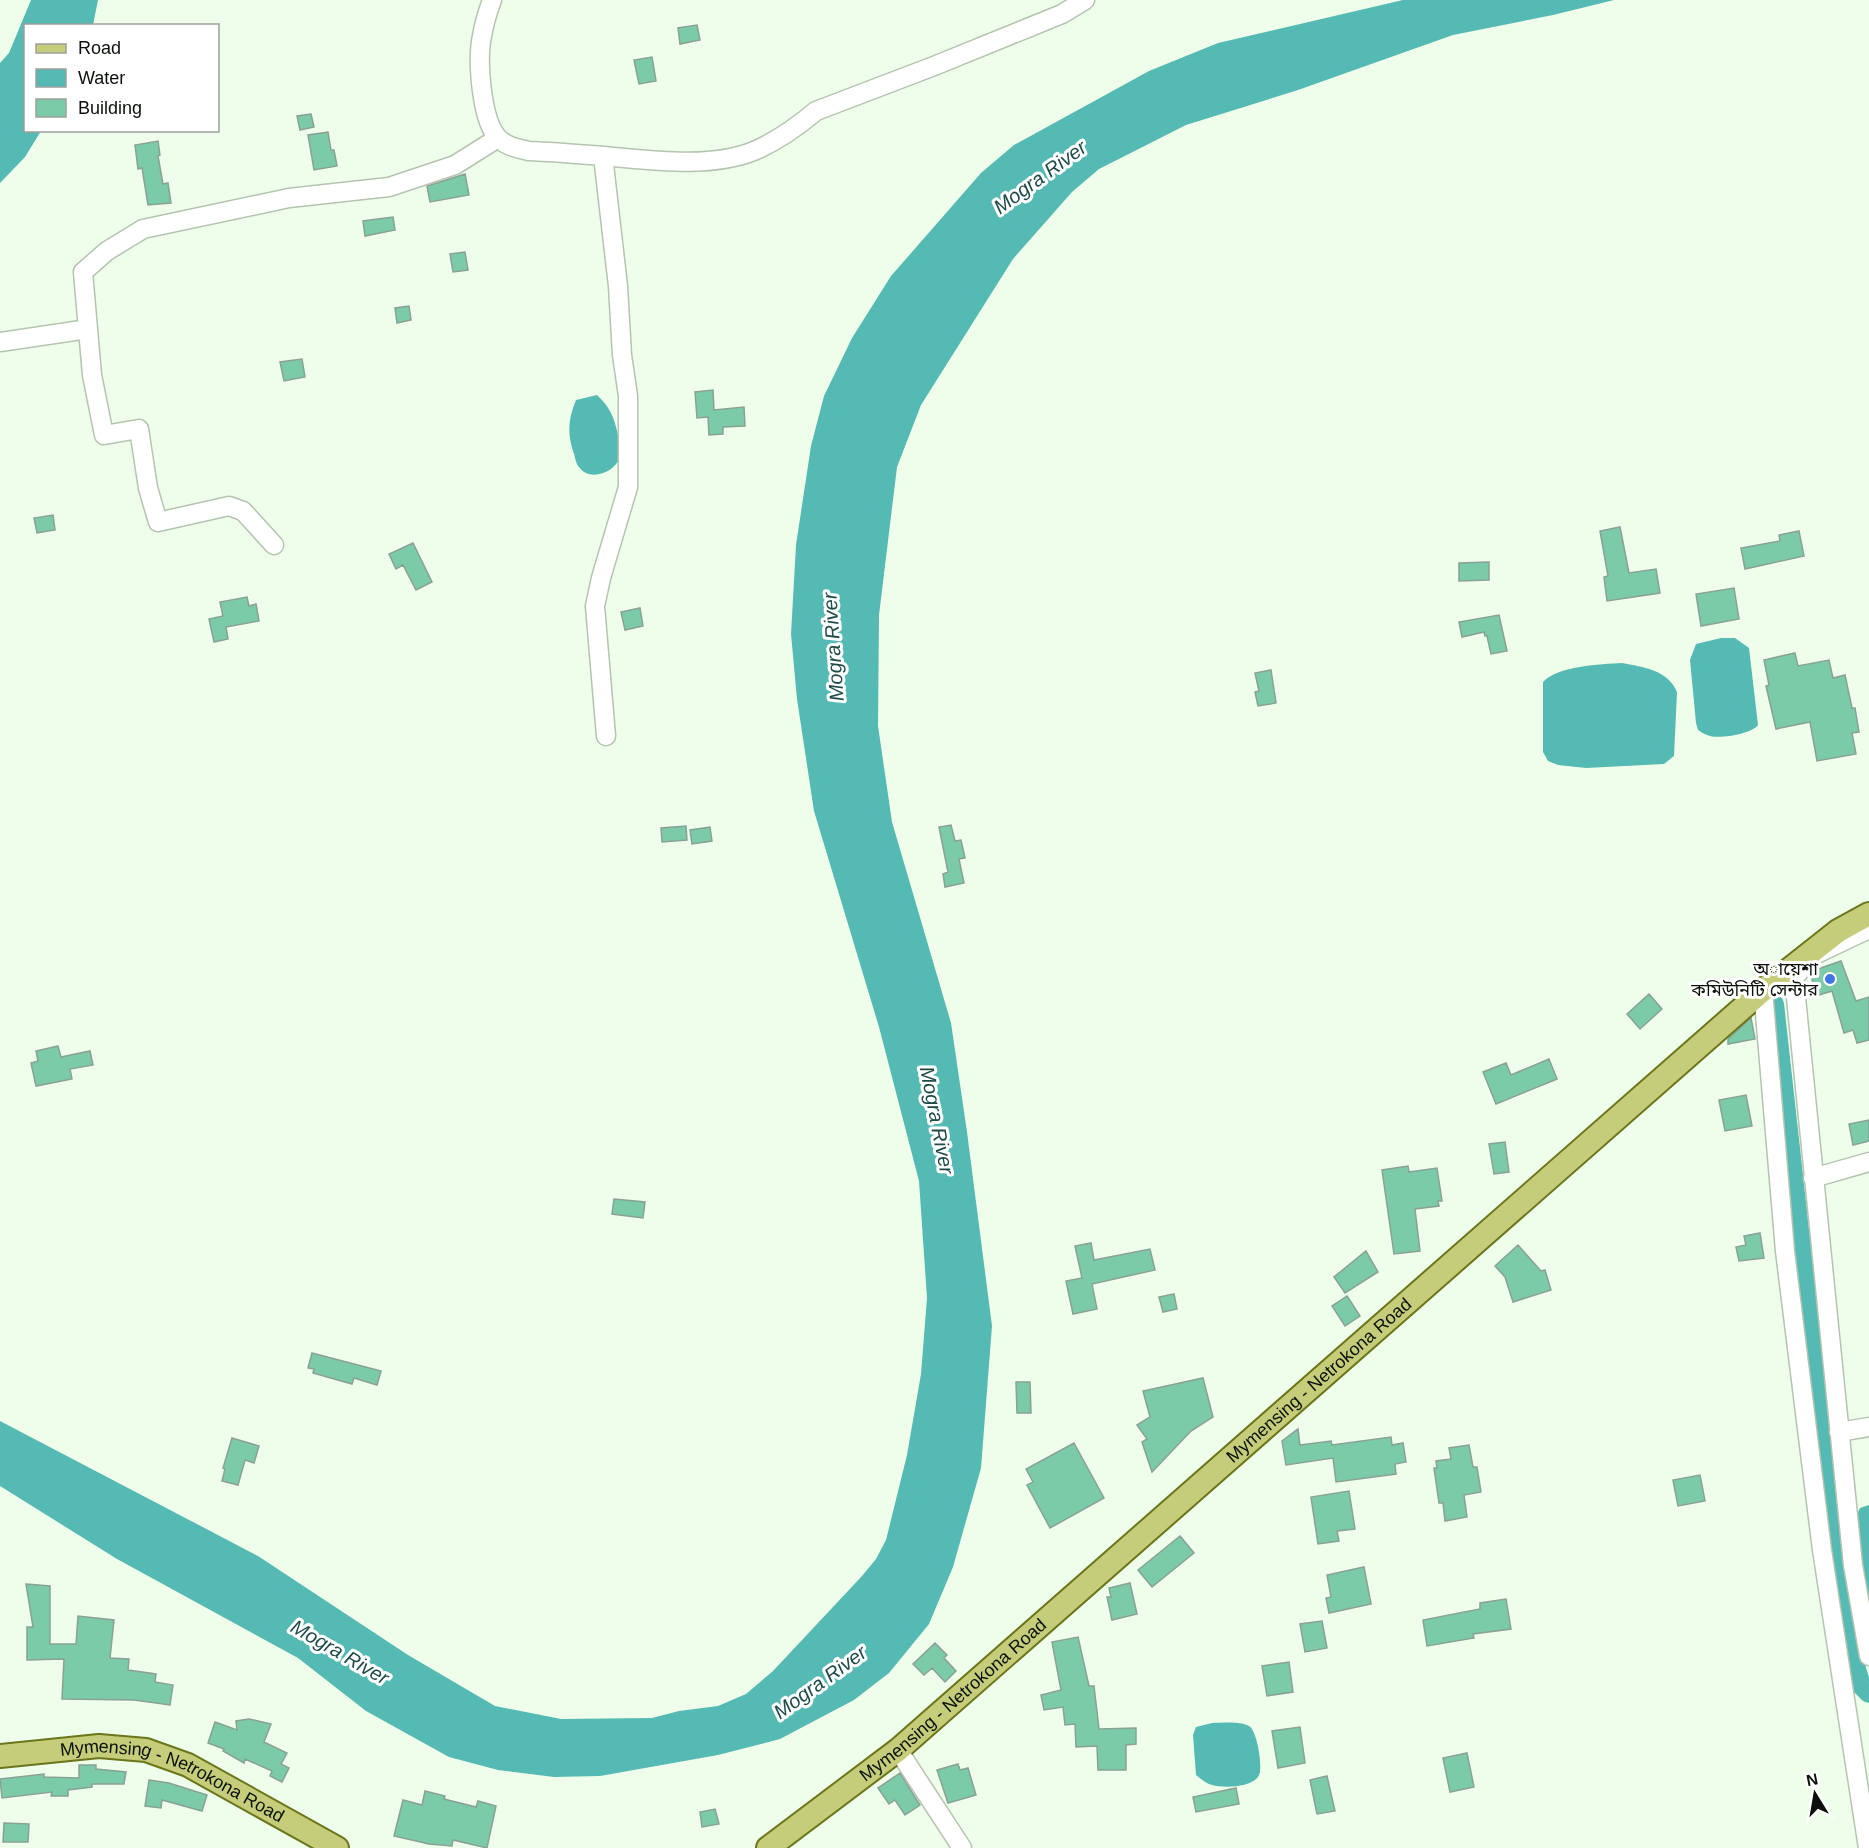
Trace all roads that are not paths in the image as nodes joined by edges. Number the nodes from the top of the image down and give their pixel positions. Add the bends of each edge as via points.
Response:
1 (492, 0) edge
2 (1085, 0) edge
3 (498, 138) junction
4 (603, 156) junction
5 (88, 328) junction
6 (0, 342) edge
7 (274, 545) dead end
8 (606, 736) dead end
9 (1869, 914) edge
10 (1869, 928) edge
11 (1763, 990) junction
12 (1869, 1162) edge
13 (1813, 1178) junction
14 (1869, 1427) edge
15 (1839, 1432) junction
16 (1869, 1656) edge
17 (898, 1750) junction
18 (0, 1756) edge
19 (337, 1848) edge
20 (768, 1848) edge
21 (962, 1848) edge
22 (1868, 1848) edge

1 - 3 street via 481,37 481,67 488,121
2 - 4 street via 1062,14 816,111 781,137 752,151 694,162
3 - 4 street via 511,147 529,151
3 - 5 street via 455,165 389,187 290,198 143,230 107,251 83,272
4 - 8 street via 628,396 628,488 595,606
5 - 6 street
5 - 7 street via 104,435 139,429 158,522 229,506 243,511
9 - 11 main road, Mymensing - Netrokona Road via 1838,931
10 - 13 street via 1812,956 1794,978
11 - 17 main road, Mymensing - Netrokona Road
11 - 22 street via 1786,1263 1822,1550
12 - 13 street
13 - 15 street
14 - 15 street
15 - 16 street via 1853,1565
17 - 20 main road, Mymensing - Netrokona Road
17 - 21 street
18 - 19 main road, Mymensing - Netrokona Road via 99,1746 146,1750 197,1770

